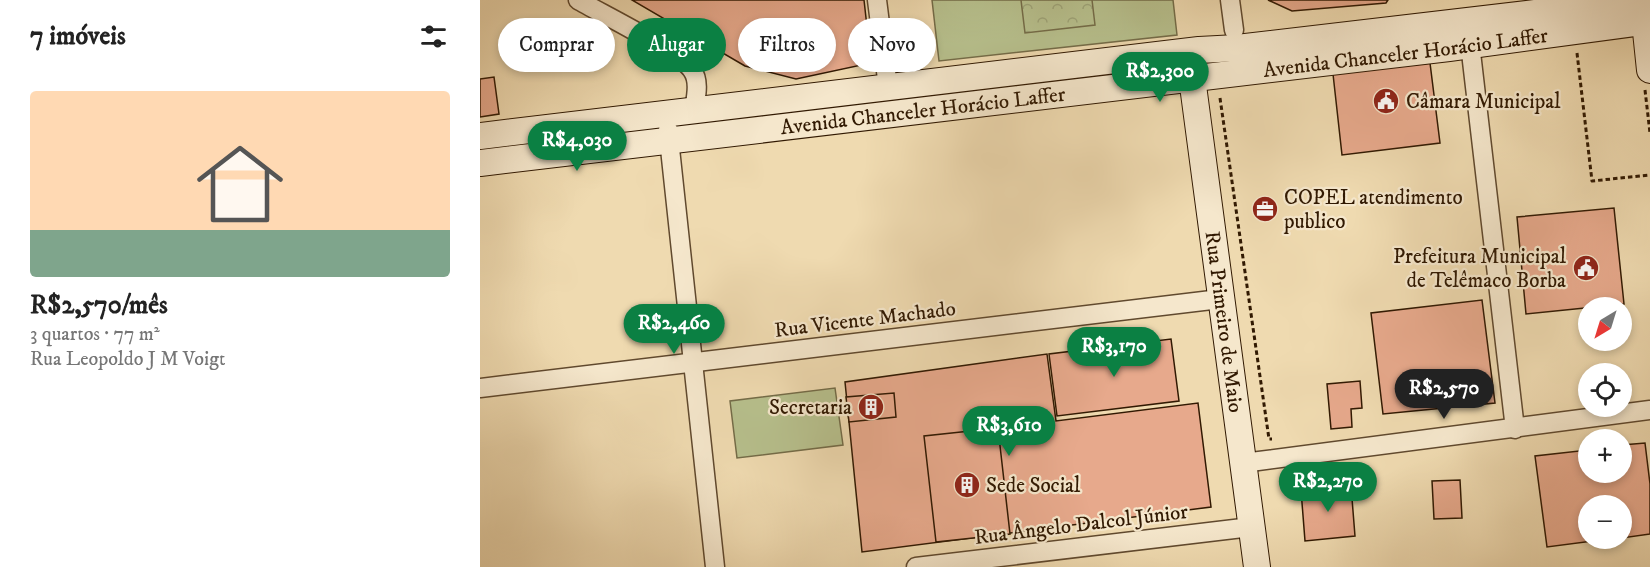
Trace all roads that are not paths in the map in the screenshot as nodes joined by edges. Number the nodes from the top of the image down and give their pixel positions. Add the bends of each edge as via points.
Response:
1 (578, 0) edge
2 (877, 0) edge
3 (1230, 0) edge
4 (1642, 9) edge
5 (1234, 30) dead end
6 (1470, 44) junction
7 (1191, 51) junction
8 (1647, 74) edge
9 (1192, 78) junction
10 (888, 87) junction
11 (694, 110) junction
12 (667, 127) junction
13 (480, 136) edge
14 (480, 163) edge
15 (1220, 299) junction
16 (693, 362) junction
17 (480, 388) edge
18 (1650, 410) edge
19 (1515, 429) junction
20 (1243, 463) junction
21 (1251, 527) junction
22 (715, 567) edge
23 (916, 567) edge
24 (1257, 567) edge

1 - 11 street via 692,69 697,84
2 - 10 street
3 - 5 street
4 - 6 main road, Avenida Chanceler Horácio Laffer
4 - 7 main road, Avenida Chanceler Horácio Laffer
4 - 8 main road
6 - 9 main road, Avenida Chanceler Horácio Laffer
6 - 19 street
7 - 9 main road, Rua Primeiro de Maio via 1205,58 1206,68
7 - 10 main road, Avenida Chanceler Horácio Laffer
9 - 12 main road, Avenida Chanceler Horácio Laffer
9 - 15 main road, Rua Primeiro de Maio
10 - 11 main road, Avenida Chanceler Horácio Laffer
11 - 12 main road, Avenida Chanceler Horácio Laffer
12 - 13 main road, Avenida Chanceler Horácio Laffer
12 - 14 main road, Avenida Chanceler Horácio Laffer
12 - 16 street
15 - 16 street, Rua Vicente Machado
15 - 20 main road, Rua Primeiro de Maio
16 - 17 street, Rua Vicente Machado
16 - 22 street
18 - 19 street
19 - 20 street
20 - 21 main road, Rua Primeiro de Maio
21 - 23 street, Rua Ângelo Dalcol Júnior
21 - 24 main road, Rua Primeiro de Maio

